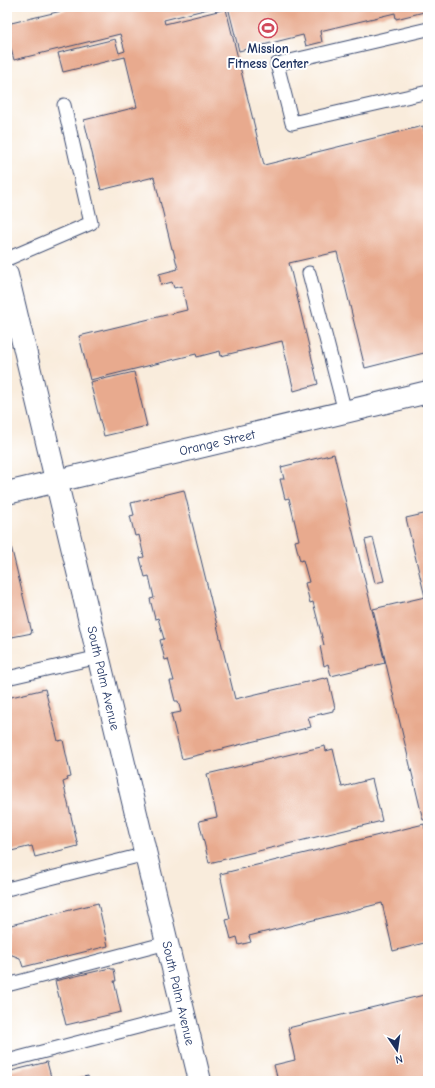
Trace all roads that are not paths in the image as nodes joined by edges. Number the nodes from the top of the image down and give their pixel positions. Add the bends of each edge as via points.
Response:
1 (428, 29) edge
2 (428, 92) edge
3 (64, 105) dead end
4 (7, 259) edge
5 (309, 273) dead end
6 (7, 275) edge
7 (13, 328) edge
8 (428, 392) edge
9 (345, 412) junction
10 (56, 481) junction
11 (7, 493) edge
12 (98, 657) junction
13 (7, 678) edge
14 (146, 854) junction
15 (7, 889) edge
16 (167, 943) junction
17 (7, 985) edge
18 (184, 1016) junction
19 (7, 1061) edge
20 (200, 1081) edge

1 - 2 lane via 277,64 292,123
3 - 4 lane via 91,223
5 - 9 lane
6 - 7 street, South Palm Avenue
7 - 10 street, South Palm Avenue
8 - 9 street, Orange Street
9 - 10 street, Orange Street
10 - 11 street, Orange Street
10 - 12 street, South Palm Avenue
12 - 13 lane
12 - 14 street, South Palm Avenue
14 - 15 lane
14 - 16 street, South Palm Avenue
16 - 17 lane
16 - 18 street, South Palm Avenue
18 - 19 lane
18 - 20 street, South Palm Avenue

